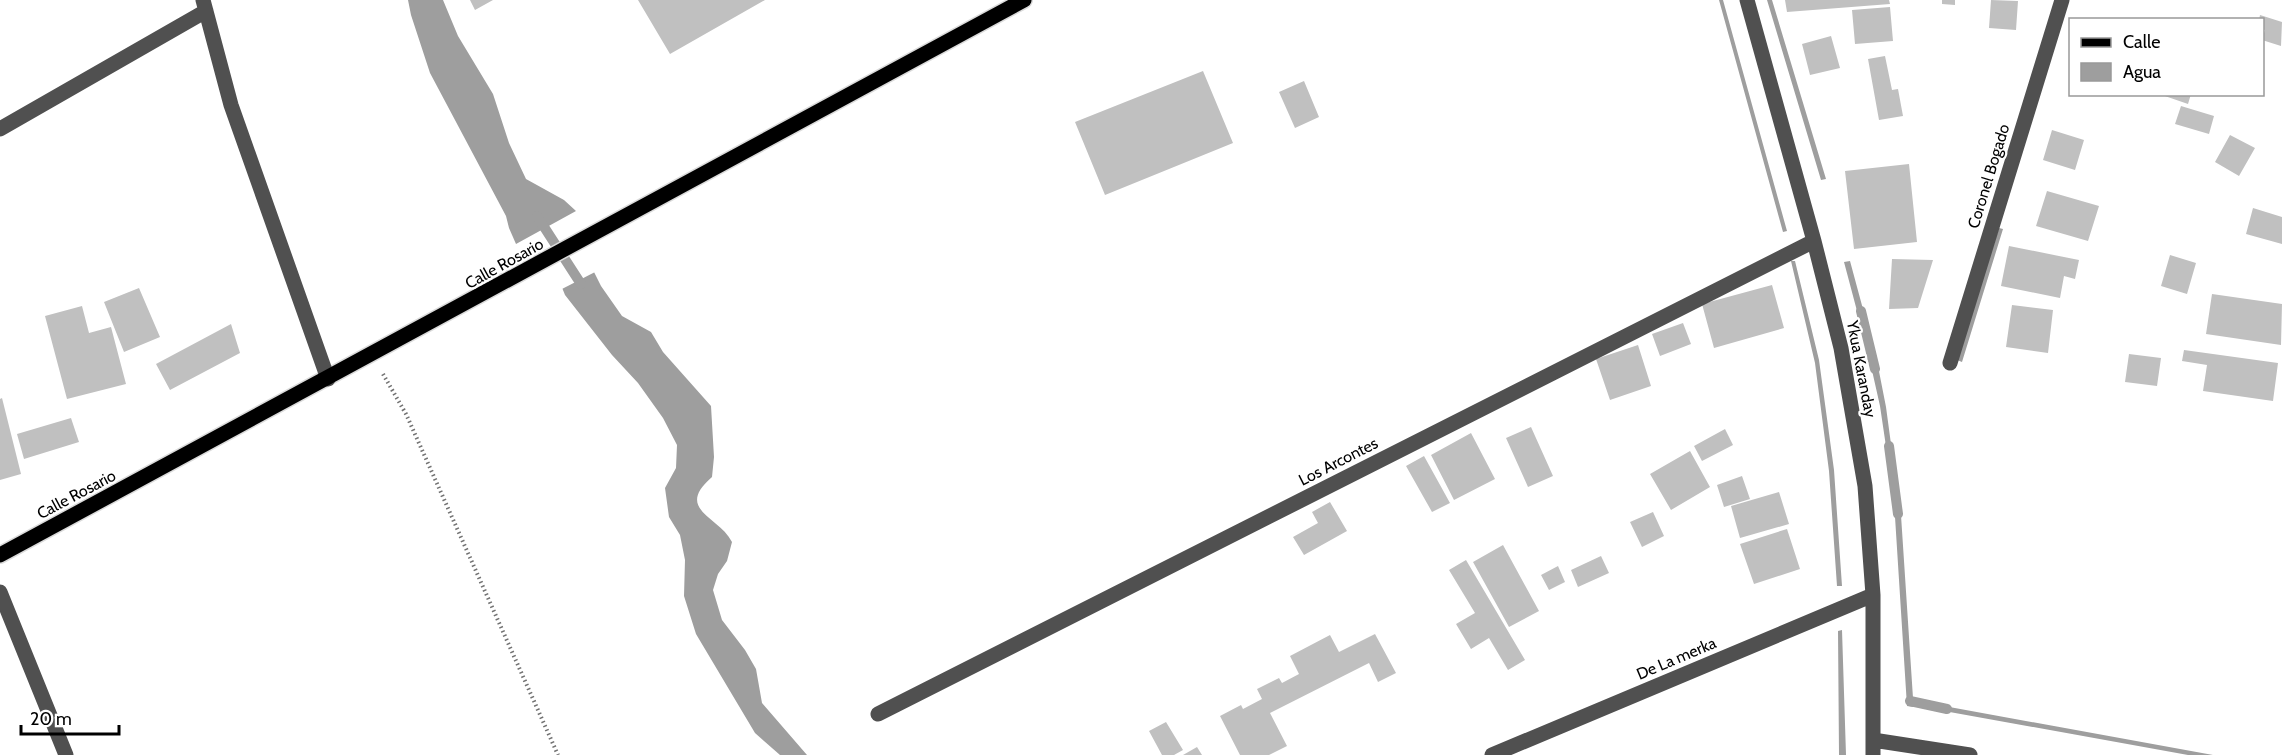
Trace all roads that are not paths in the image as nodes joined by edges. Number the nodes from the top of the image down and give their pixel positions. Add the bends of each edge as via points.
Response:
1 (1024, 0) edge
2 (1747, 0) edge
3 (2062, 0) edge
4 (205, 5) edge
5 (0, 129) edge
6 (1814, 241) junction
7 (1950, 363) dead end
8 (328, 379) junction
9 (0, 555) edge
10 (0, 592) edge
11 (1873, 595) junction
12 (878, 714) dead end
13 (1873, 748) edge
14 (66, 755) edge
15 (1492, 755) edge
16 (1970, 755) edge

1 - 8 main road, Calle Rosario
2 - 6 street, Ykua Karanday
3 - 7 street, Coronel Bogado
4 - 5 street
4 - 8 street via 231,105
6 - 11 street, Ykua Karanday via 1841,348 1865,486
6 - 12 street, Los Arcontes
8 - 9 main road, Calle Rosario
10 - 14 street
11 - 13 street, Ykua Karanday
11 - 15 street, De La merka
13 - 16 street

